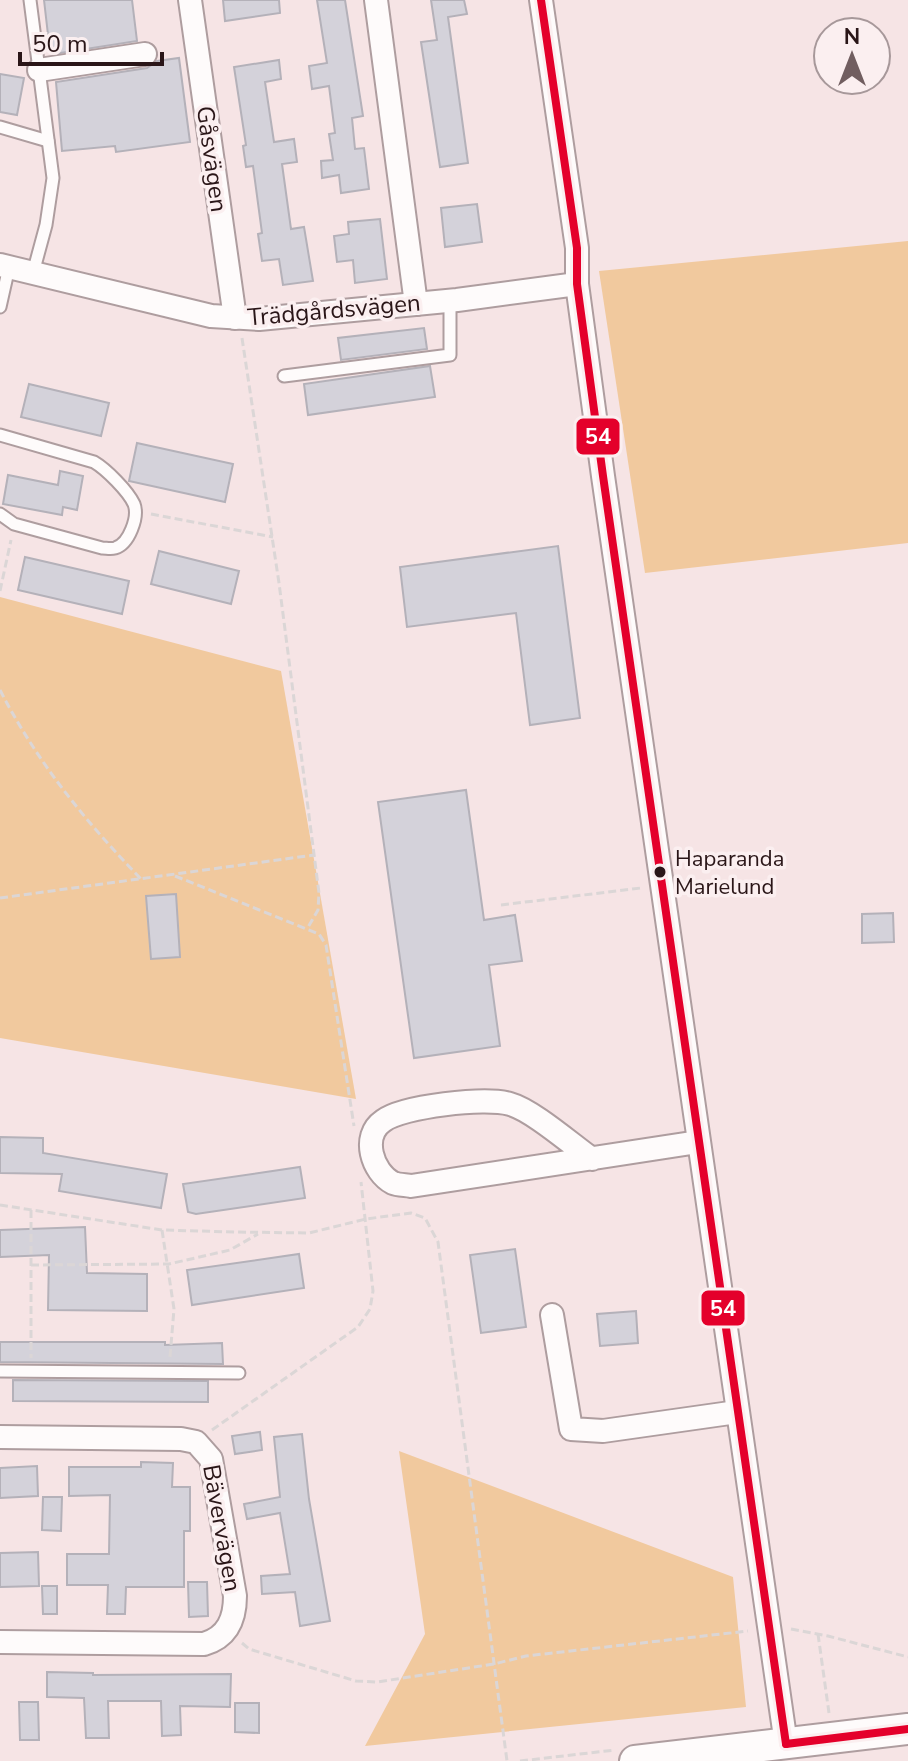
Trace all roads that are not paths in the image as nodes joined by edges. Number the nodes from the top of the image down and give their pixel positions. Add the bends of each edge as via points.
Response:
1 (30, 0) edge
2 (190, 0) edge
3 (376, 0) edge
4 (541, 0) edge
5 (145, 54) dead end
6 (39, 70) junction
7 (0, 127) edge
8 (48, 141) junction
9 (5, 266) edge
10 (33, 273) junction
11 (577, 284) junction
12 (450, 300) junction
13 (416, 304) junction
14 (0, 307) edge
15 (235, 318) junction
16 (284, 376) dead end
17 (0, 435) edge
18 (0, 514) edge
19 (698, 1142) junction
20 (592, 1159) junction
21 (552, 1315) dead end
22 (0, 1371) edge
23 (239, 1373) dead end
24 (737, 1412) junction
25 (0, 1437) edge
26 (0, 1642) edge
27 (908, 1729) edge
28 (786, 1744) junction
29 (635, 1761) edge

1 - 6 lane
2 - 15 street, Gåsvägen
3 - 13 street
4 - 11 street via 577,248
5 - 6 street
6 - 8 lane
7 - 8 lane
8 - 10 lane via 53,178
9 - 10 street, Trädgårdsvägen
9 - 14 lane
10 - 15 street, Trädgårdsvägen
11 - 12 street, Trädgårdsvägen
11 - 19 street
12 - 13 street, Trädgårdsvägen
12 - 16 lane via 450,355
13 - 15 street, Trädgårdsvägen
17 - 18 lane via 104,468 134,505 135,517 125,542 102,548 14,524
19 - 20 street
19 - 24 street
20 - 20 street via 411,1186 380,1173 371,1152 379,1123 397,1113 486,1100 512,1104
21 - 24 street via 571,1429 603,1431
22 - 23 lane
24 - 28 street
25 - 26 street, Bävervägen via 196,1442 211,1459 235,1596 235,1615 226,1632 204,1644
27 - 28 street
28 - 29 street

